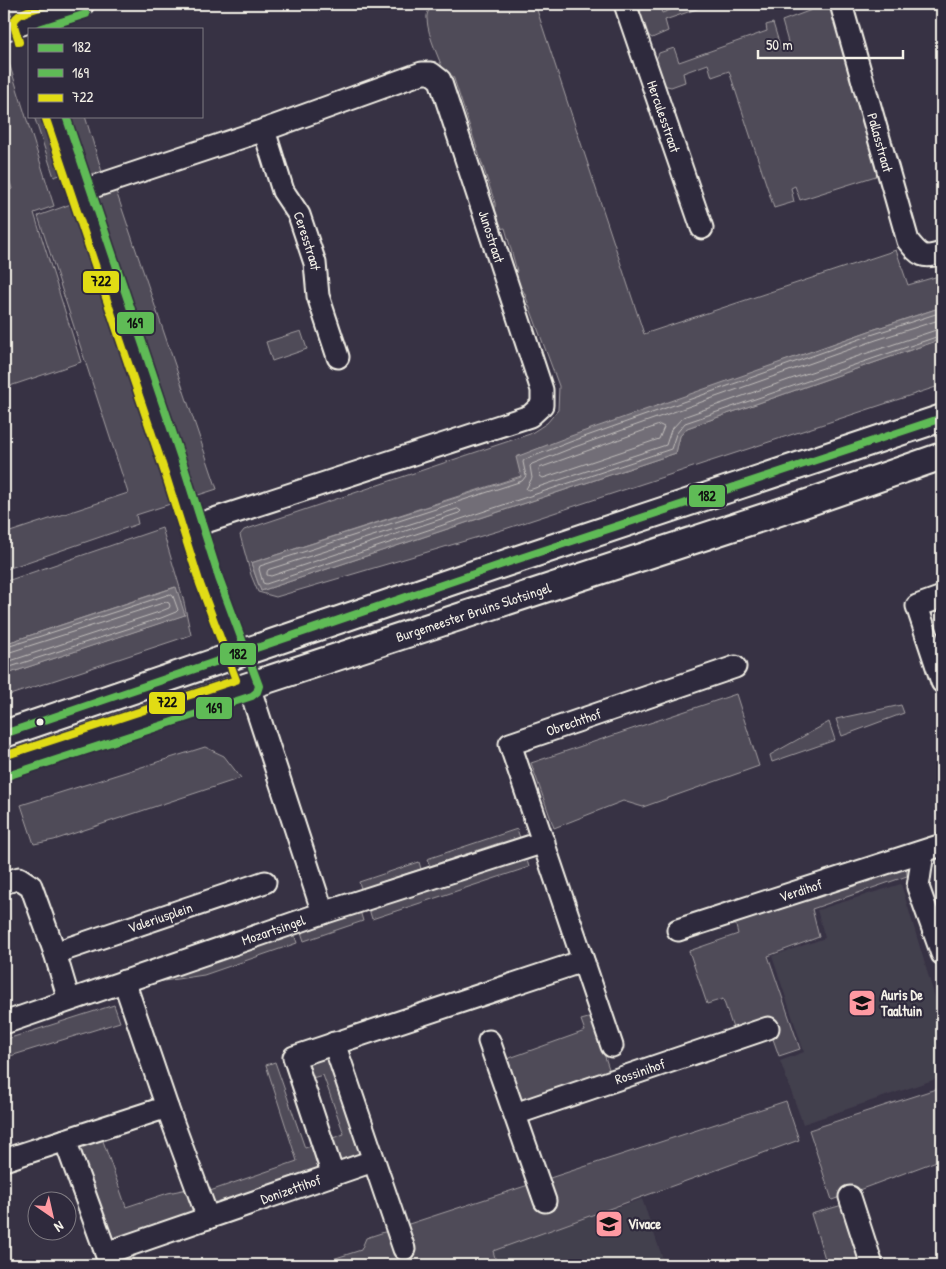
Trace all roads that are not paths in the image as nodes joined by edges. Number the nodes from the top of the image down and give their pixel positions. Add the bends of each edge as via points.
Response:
1 (84, 4) edge
2 (625, 4) edge
3 (842, 4) edge
4 (32, 28) edge
5 (4, 30) edge
6 (26, 31) edge
7 (56, 118) edge
8 (264, 130) junction
9 (81, 190) junction
10 (702, 228) dead end
11 (942, 253) edge
12 (338, 357) dead end
13 (942, 418) edge
14 (942, 456) edge
15 (193, 526) junction
16 (942, 597) edge
17 (237, 655) junction
18 (735, 667) dead end
19 (942, 682) edge
20 (249, 686) junction
21 (4, 734) edge
22 (4, 766) edge
23 (544, 842) junction
24 (933, 848) edge
25 (265, 882) dead end
26 (4, 883) edge
27 (323, 914) junction
28 (678, 930) dead end
29 (55, 953) junction
30 (942, 954) edge
31 (583, 961) junction
32 (124, 981) junction
33 (69, 1000) junction
34 (4, 1023) edge
35 (768, 1028) dead end
36 (489, 1041) dead end
37 (334, 1043) junction
38 (612, 1046) dead end
39 (167, 1107) junction
40 (515, 1114) junction
41 (65, 1140) junction
42 (4, 1160) edge
43 (373, 1161) junction
44 (333, 1175) junction
45 (850, 1197) dead end
46 (545, 1201) dead end
47 (208, 1218) junction
48 (404, 1250) dead end
49 (108, 1259) edge
50 (869, 1264) edge

1 - 4 street
2 - 10 street, Herculesstraat
3 - 11 street, Pallasstraat via 908,241 918,254 931,256
5 - 6 street
7 - 9 street
8 - 9 street, Junostraat
8 - 12 street, Ceresstraat via 283,192 299,215 315,263 318,296
8 - 15 street, Junostraat via 422,73 431,73 440,80 539,379 542,405 530,416
9 - 15 street
13 - 17 main road
14 - 20 main road, Burgemeester Bruins Slotsingel
15 - 17 street
16 - 19 street via 917,606
17 - 20 main road
17 - 21 main road
18 - 23 street, Obrechthof via 510,744
20 - 22 main road, Burgemeester Bruins Slotsingel
20 - 27 street
23 - 27 street, Mozartsingel
23 - 31 street
24 - 28 street, Verdihof
24 - 30 street, Verdihof via 918,887
25 - 29 street, Valeriusplein
26 - 29 street via 19,878 31,886
27 - 32 street, Mozartsingel
29 - 33 street
31 - 37 street
31 - 38 street
32 - 33 street, Mozartsingel
32 - 39 street
33 - 34 street, Mozartsingel
35 - 40 street, Rossinihof
36 - 40 street
37 - 43 street
37 - 44 street via 294,1057
39 - 41 street
39 - 47 street
40 - 46 street
41 - 42 street
41 - 49 street, Donizettihof
43 - 44 street, Donizettihof
43 - 48 street
44 - 47 street, Donizettihof
45 - 50 street
47 - 49 street, Donizettihof

